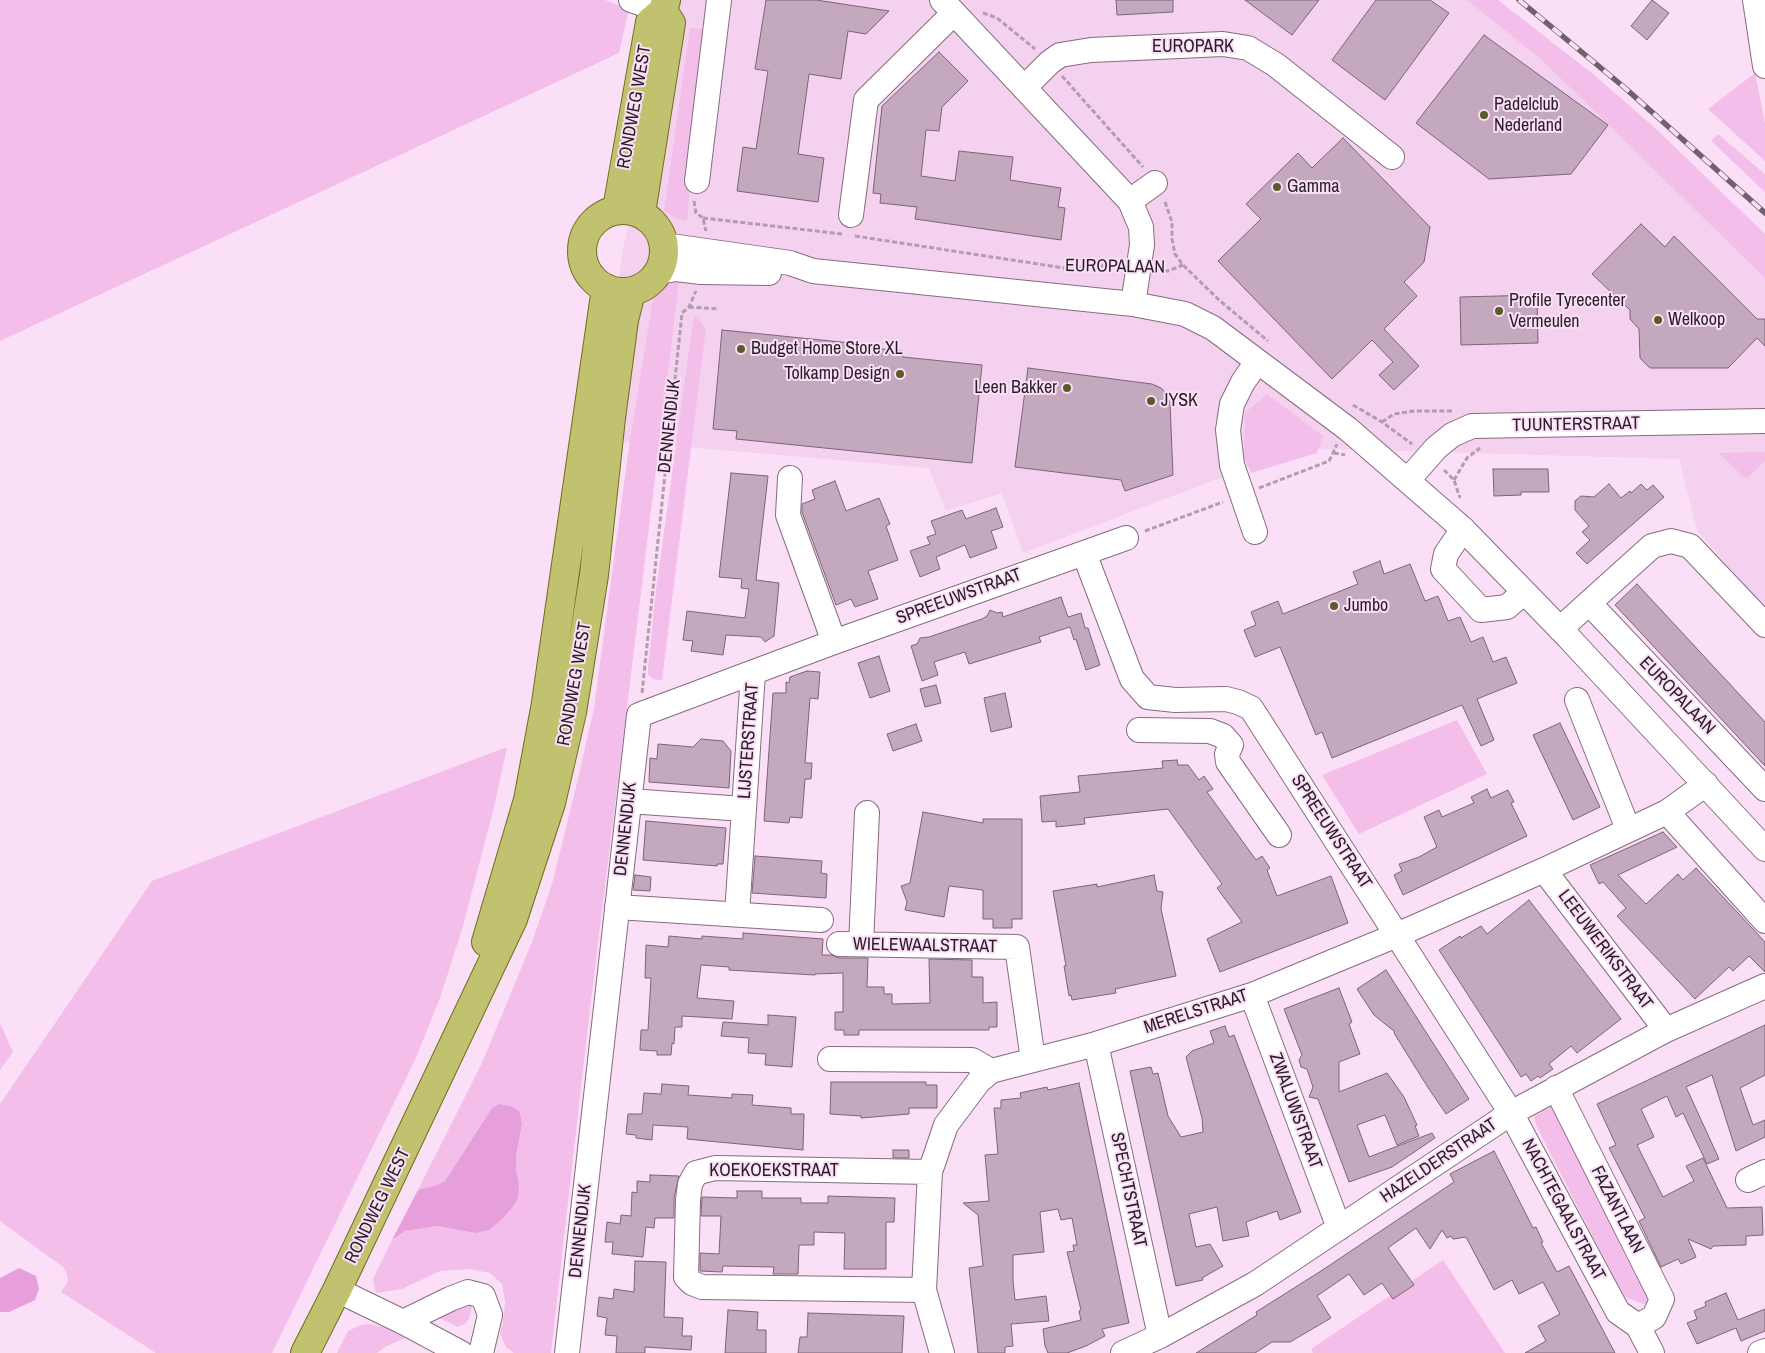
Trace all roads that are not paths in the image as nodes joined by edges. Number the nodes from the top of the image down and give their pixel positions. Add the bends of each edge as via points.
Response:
1 (631, 0) edge
2 (719, 0) edge
3 (1755, 0) edge
4 (664, 6) edge
5 (948, 6) edge
6 (1765, 66) edge
7 (1025, 88) junction
8 (1392, 157) dead end
9 (697, 181) road end
10 (1154, 183) road end
11 (1130, 200) junction
12 (629, 211) junction
13 (851, 215) dead end
14 (664, 245) junction
15 (702, 261) junction
16 (659, 272) junction
17 (618, 290) junction
18 (1133, 304) junction
19 (1257, 362) junction
20 (1765, 421) edge
21 (790, 478) dead end
22 (1408, 480) junction
23 (1463, 529) junction
24 (1255, 532) dead end
25 (1126, 538) road end
26 (1084, 553) junction
27 (1524, 592) junction
28 (1589, 603) junction
29 (1765, 625) edge
30 (1560, 629) junction
31 (834, 642) junction
32 (753, 673) junction
33 (1210, 700) junction
34 (1576, 700) dead end
35 (639, 715) joint
36 (1264, 729) junction
37 (1139, 730) dead end
38 (1210, 731) junction
39 (1231, 745) junction
40 (1706, 784) junction
41 (1765, 789) edge
42 (643, 802) dead end
43 (744, 808) junction
44 (1667, 812) junction
45 (868, 813) dead end
46 (1628, 830) junction
47 (1280, 835) dead end
48 (1765, 849) edge
49 (1544, 870) junction
50 (617, 907) junction
51 (736, 914) junction
52 (821, 920) dead end
53 (1765, 921) edge
54 (1397, 935) junction
55 (1765, 986) edge
56 (1252, 995) junction
57 (1666, 1030) junction
58 (1096, 1044) junction
59 (830, 1059) dead end
60 (1033, 1060) junction
61 (991, 1071) junction
62 (1556, 1088) junction
63 (1511, 1113) junction
64 (930, 1172) junction
65 (1339, 1228) junction
66 (337, 1290) junction
67 (924, 1290) junction
68 (403, 1322) junction
69 (1638, 1326) junction
70 (1160, 1336) junction
71 (1765, 1351) edge
72 (305, 1353) edge
73 (461, 1353) edge
74 (481, 1353) edge
75 (568, 1353) edge
76 (942, 1353) edge
77 (1123, 1353) edge
78 (1652, 1353) edge
79 (1760, 1353) edge

1 - 4 street
2 - 9 street
3 - 6 street
4 - 12 main road, RONDWEG WEST via 650,22
5 - 7 street
5 - 13 street via 866,100
7 - 8 street, EUROPARK via 1060,55 1092,50 1223,44 1248,48 1276,65
7 - 11 street
10 - 11 street
11 - 18 street via 1141,227 1142,245
12 - 14 main road via 652,221
12 - 17 main road via 605,213 594,221 582,244 586,270 595,281
14 - 15 street, EUROPALAAN
14 - 16 main road via 665,257
15 - 16 street, EUROPALAAN
15 - 18 street, EUROPALAAN via 790,274 813,271
16 - 17 main road via 642,288
17 - 66 main road, RONDWEG WEST via 624,320 594,575 572,712 551,803 513,919
18 - 19 street, EUROPALAAN via 1185,314 1213,328
19 - 22 street, EUROPALAAN via 1348,429
19 - 24 street via 1232,404 1228,430 1232,465
20 - 22 street, TUUNTERSTRAAT via 1472,426 1452,435
21 - 31 street via 788,515
22 - 23 street, EUROPALAAN
23 - 27 street, EUROPALAAN
23 - 27 street via 1446,554 1443,569 1481,610 1507,607
25 - 26 street, SPREEUWSTRAAT
26 - 31 street, SPREEUWSTRAAT
26 - 33 street, SPREEUWSTRAAT via 1132,679 1148,697
27 - 30 street, EUROPALAAN
28 - 29 street via 1652,546 1671,541 1690,546
28 - 30 street
28 - 41 street, EUROPALAAN
30 - 40 street, EUROPALAAN
31 - 32 street, SPREEUWSTRAAT
32 - 35 street, SPREEUWSTRAAT
32 - 43 street, LIJSTERSTRAAT
33 - 36 street, SPREEUWSTRAAT via 1226,699 1251,708
33 - 38 street
34 - 46 street
35 - 50 street, DENNENDIJK
36 - 39 street
36 - 54 street, SPREEUWSTRAAT
37 - 38 street
38 - 39 street via 1223,736
39 - 47 street via 1228,762
40 - 44 street, MERELSTRAAT
40 - 48 street, EUROPALAAN
42 - 43 street, LIJSTERSTRAAT
43 - 51 street, LIJSTERSTRAAT
44 - 46 street, MERELSTRAAT
44 - 53 street
45 - 60 street, WIELEWAALSTRAAT via 850,944 1017,947
46 - 49 street, MERELSTRAAT
49 - 54 street, MERELSTRAAT
49 - 57 street, LEEUWERIKSTRAAT
50 - 51 street
50 - 75 street, DENNENDIJK
51 - 52 street
54 - 56 street, MERELSTRAAT
54 - 63 street, NACHTEGAALSTRAAT
55 - 57 street, HAZELDERSTRAAT
56 - 58 street, MERELSTRAAT
56 - 65 street, ZWALUWSTRAAT
57 - 62 street, HAZELDERSTRAAT
58 - 60 street, MERELSTRAAT
58 - 70 street, SPECHTSTRAAT
59 - 61 street via 972,1060
60 - 61 street, MERELSTRAAT
61 - 64 street via 979,1081 946,1125
62 - 63 street, HAZELDERSTRAAT
62 - 69 street, FAZANTLAAN via 1662,1299 1654,1317
63 - 65 street, HAZELDERSTRAAT
63 - 69 street, NACHTEGAALSTRAAT via 1618,1312
64 - 67 street
64 - 67 street, KOEKOEKSTRAAT via 715,1168 696,1173 690,1184 688,1200 686,1277 702,1287
65 - 70 street, HAZELDERSTRAAT via 1255,1284
66 - 68 street
66 - 72 main road, RONDWEG WEST
67 - 76 street
68 - 73 street
68 - 74 street via 468,1292 483,1296 490,1315
69 - 78 street, NACHTEGAALSTRAAT
70 - 77 street, HAZELDERSTRAAT
71 - 79 street

